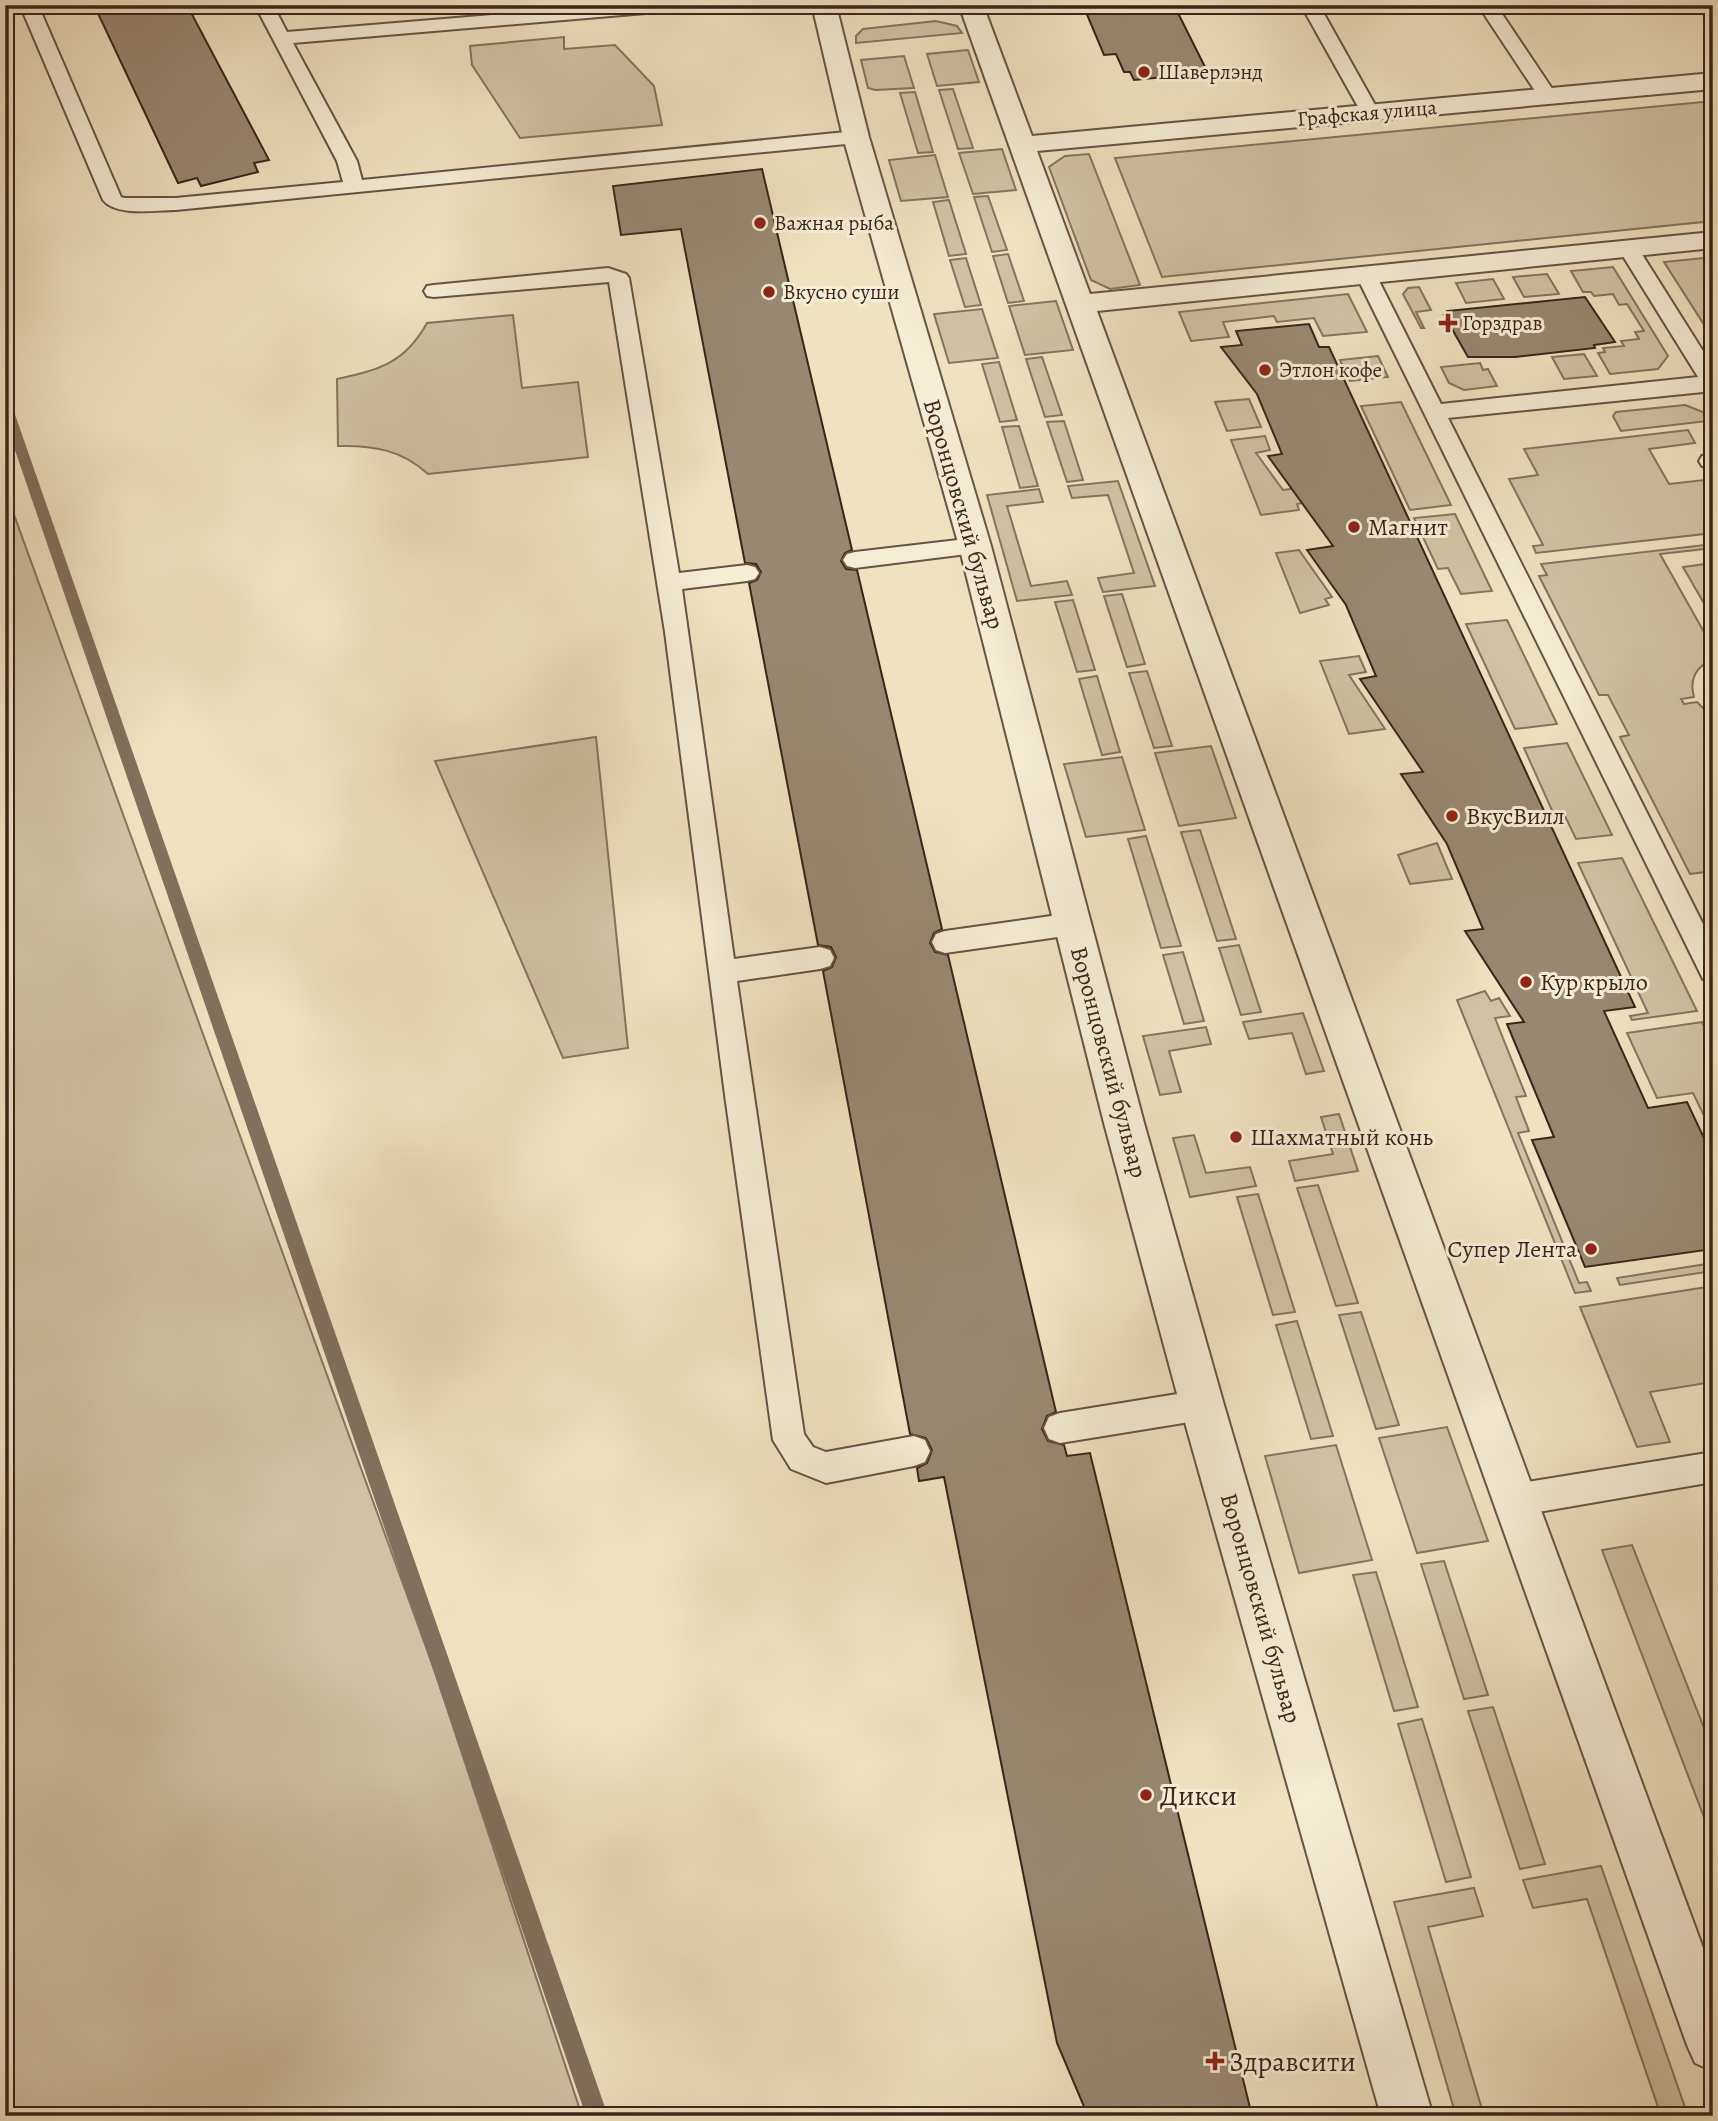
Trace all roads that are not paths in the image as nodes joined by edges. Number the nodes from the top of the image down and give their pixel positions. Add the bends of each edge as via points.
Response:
1 (29, 5) edge
2 (264, 5) edge
3 (681, 5) edge
4 (971, 5) edge
5 (1310, 5) edge
6 (1487, 5) edge
7 (833, 6) edge
8 (282, 37) junction
9 (1713, 81) edge
10 (1548, 96) junction
11 (1370, 112) junction
12 (856, 137) junction
13 (1022, 145) junction
14 (354, 186) junction
15 (1713, 240) edge
16 (1628, 248) junction
17 (1366, 275) junction
18 (434, 291) dead end
19 (1079, 304) junction
20 (1712, 383) edge
21 (1435, 412) junction
22 (975, 546) junction
23 (855, 560) dead end
24 (747, 573) dead end
25 (669, 582) junction
26 (1072, 924) junction
27 (945, 942) dead end
28 (820, 958) dead end
29 (1713, 971) edge
30 (722, 972) junction
31 (1202, 1405) junction
32 (1060, 1428) dead end
33 (914, 1451) dead end
34 (1713, 1467) edge
35 (1515, 1500) junction
36 (1713, 2045) edge
37 (1407, 2116) edge

1 - 14 lane via 113,200 176,204
2 - 8 lane
3 - 8 lane
4 - 13 street
5 - 11 lane
6 - 10 lane
7 - 12 street, Воронцовский бульвар
8 - 14 lane via 346,161
9 - 10 street, Графская улица
10 - 11 street, Графская улица
11 - 13 street, Графская улица
12 - 14 lane
12 - 22 street, Воронцовский бульвар
13 - 19 street
15 - 16 street
16 - 17 street
16 - 20 lane
17 - 19 street
17 - 21 lane
18 - 25 lane via 608,274 619,278
19 - 35 street
20 - 21 lane
21 - 29 lane
22 - 23 lane
22 - 26 street, Воронцовский бульвар
24 - 25 lane
25 - 30 lane
26 - 27 lane
26 - 31 street, Воронцовский бульвар
28 - 30 lane
30 - 33 lane via 789,1440 802,1458 826,1468
31 - 32 lane
31 - 37 street, Воронцовский бульвар
34 - 35 lane
35 - 36 street

